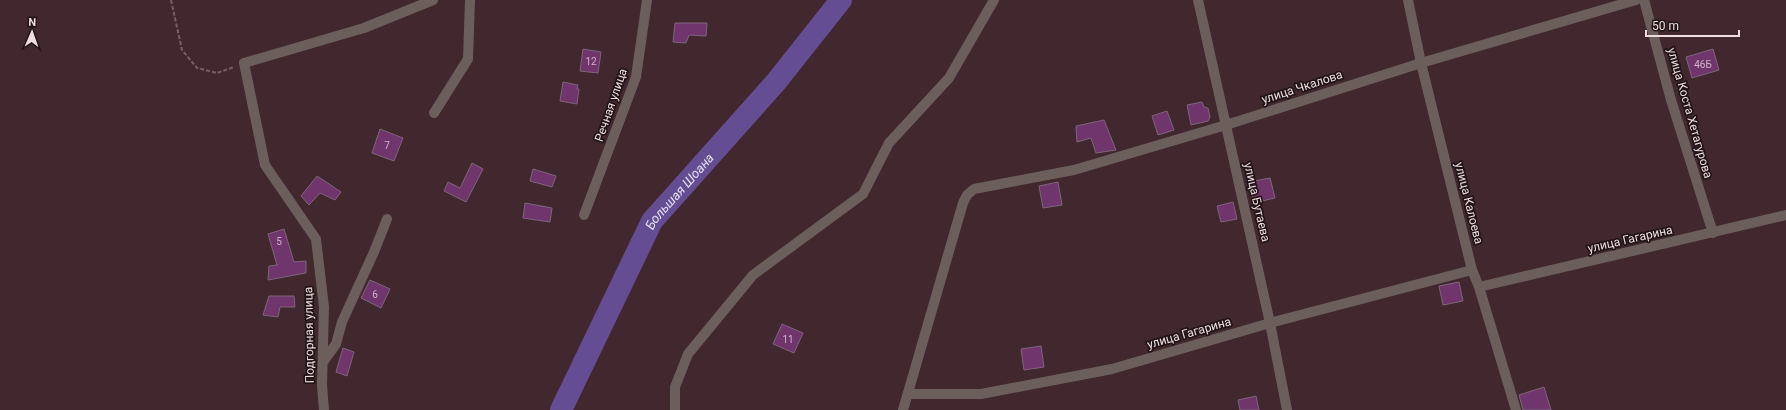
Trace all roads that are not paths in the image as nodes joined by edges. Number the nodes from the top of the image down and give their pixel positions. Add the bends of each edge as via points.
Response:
1 (434, 0) edge
2 (470, 0) edge
3 (647, 0) edge
4 (994, 0) edge
5 (1198, 0) edge
6 (1408, 0) edge
7 (1636, 0) edge
8 (1644, 0) edge
9 (1421, 63) junction
10 (434, 113) dead end
11 (1226, 125) junction
12 (584, 215) dead end
13 (1786, 215) edge
14 (387, 219) dead end
15 (1713, 233) junction
16 (1472, 270) junction
17 (1479, 287) junction
18 (1270, 323) junction
19 (323, 362) junction
20 (909, 394) junction
21 (324, 410) edge
22 (675, 410) edge
23 (903, 410) edge
24 (1287, 410) edge
25 (1516, 410) edge

1 - 19 street, Подгорная улица via 364,28 244,63 265,165 316,239 324,307
2 - 10 street via 468,59
3 - 12 street, Речная улица via 636,77
4 - 22 street via 949,78 889,143 863,194 752,275 688,354 675,388
5 - 11 street, улица Бутаева
6 - 9 street, улица Калоева
7 - 9 street, улица Чкалова
8 - 15 street, улица Коста Хетагурова via 1671,100
9 - 11 street, улица Чкалова
9 - 16 street, улица Калоева
11 - 18 street, улица Бутаева
11 - 20 street, улица Чкалова via 1074,170 974,189 963,202
13 - 15 street, улица Гагарина
14 - 19 street via 342,322 336,344
15 - 17 street, улица Гагарина
16 - 17 street, улица Калоева
16 - 18 street, улица Гагарина
17 - 25 street, улица Калоева
18 - 20 street, улица Гагарина via 1112,370 981,394
18 - 24 street, улица Бутаева
19 - 21 street, Подгорная улица
20 - 23 street

